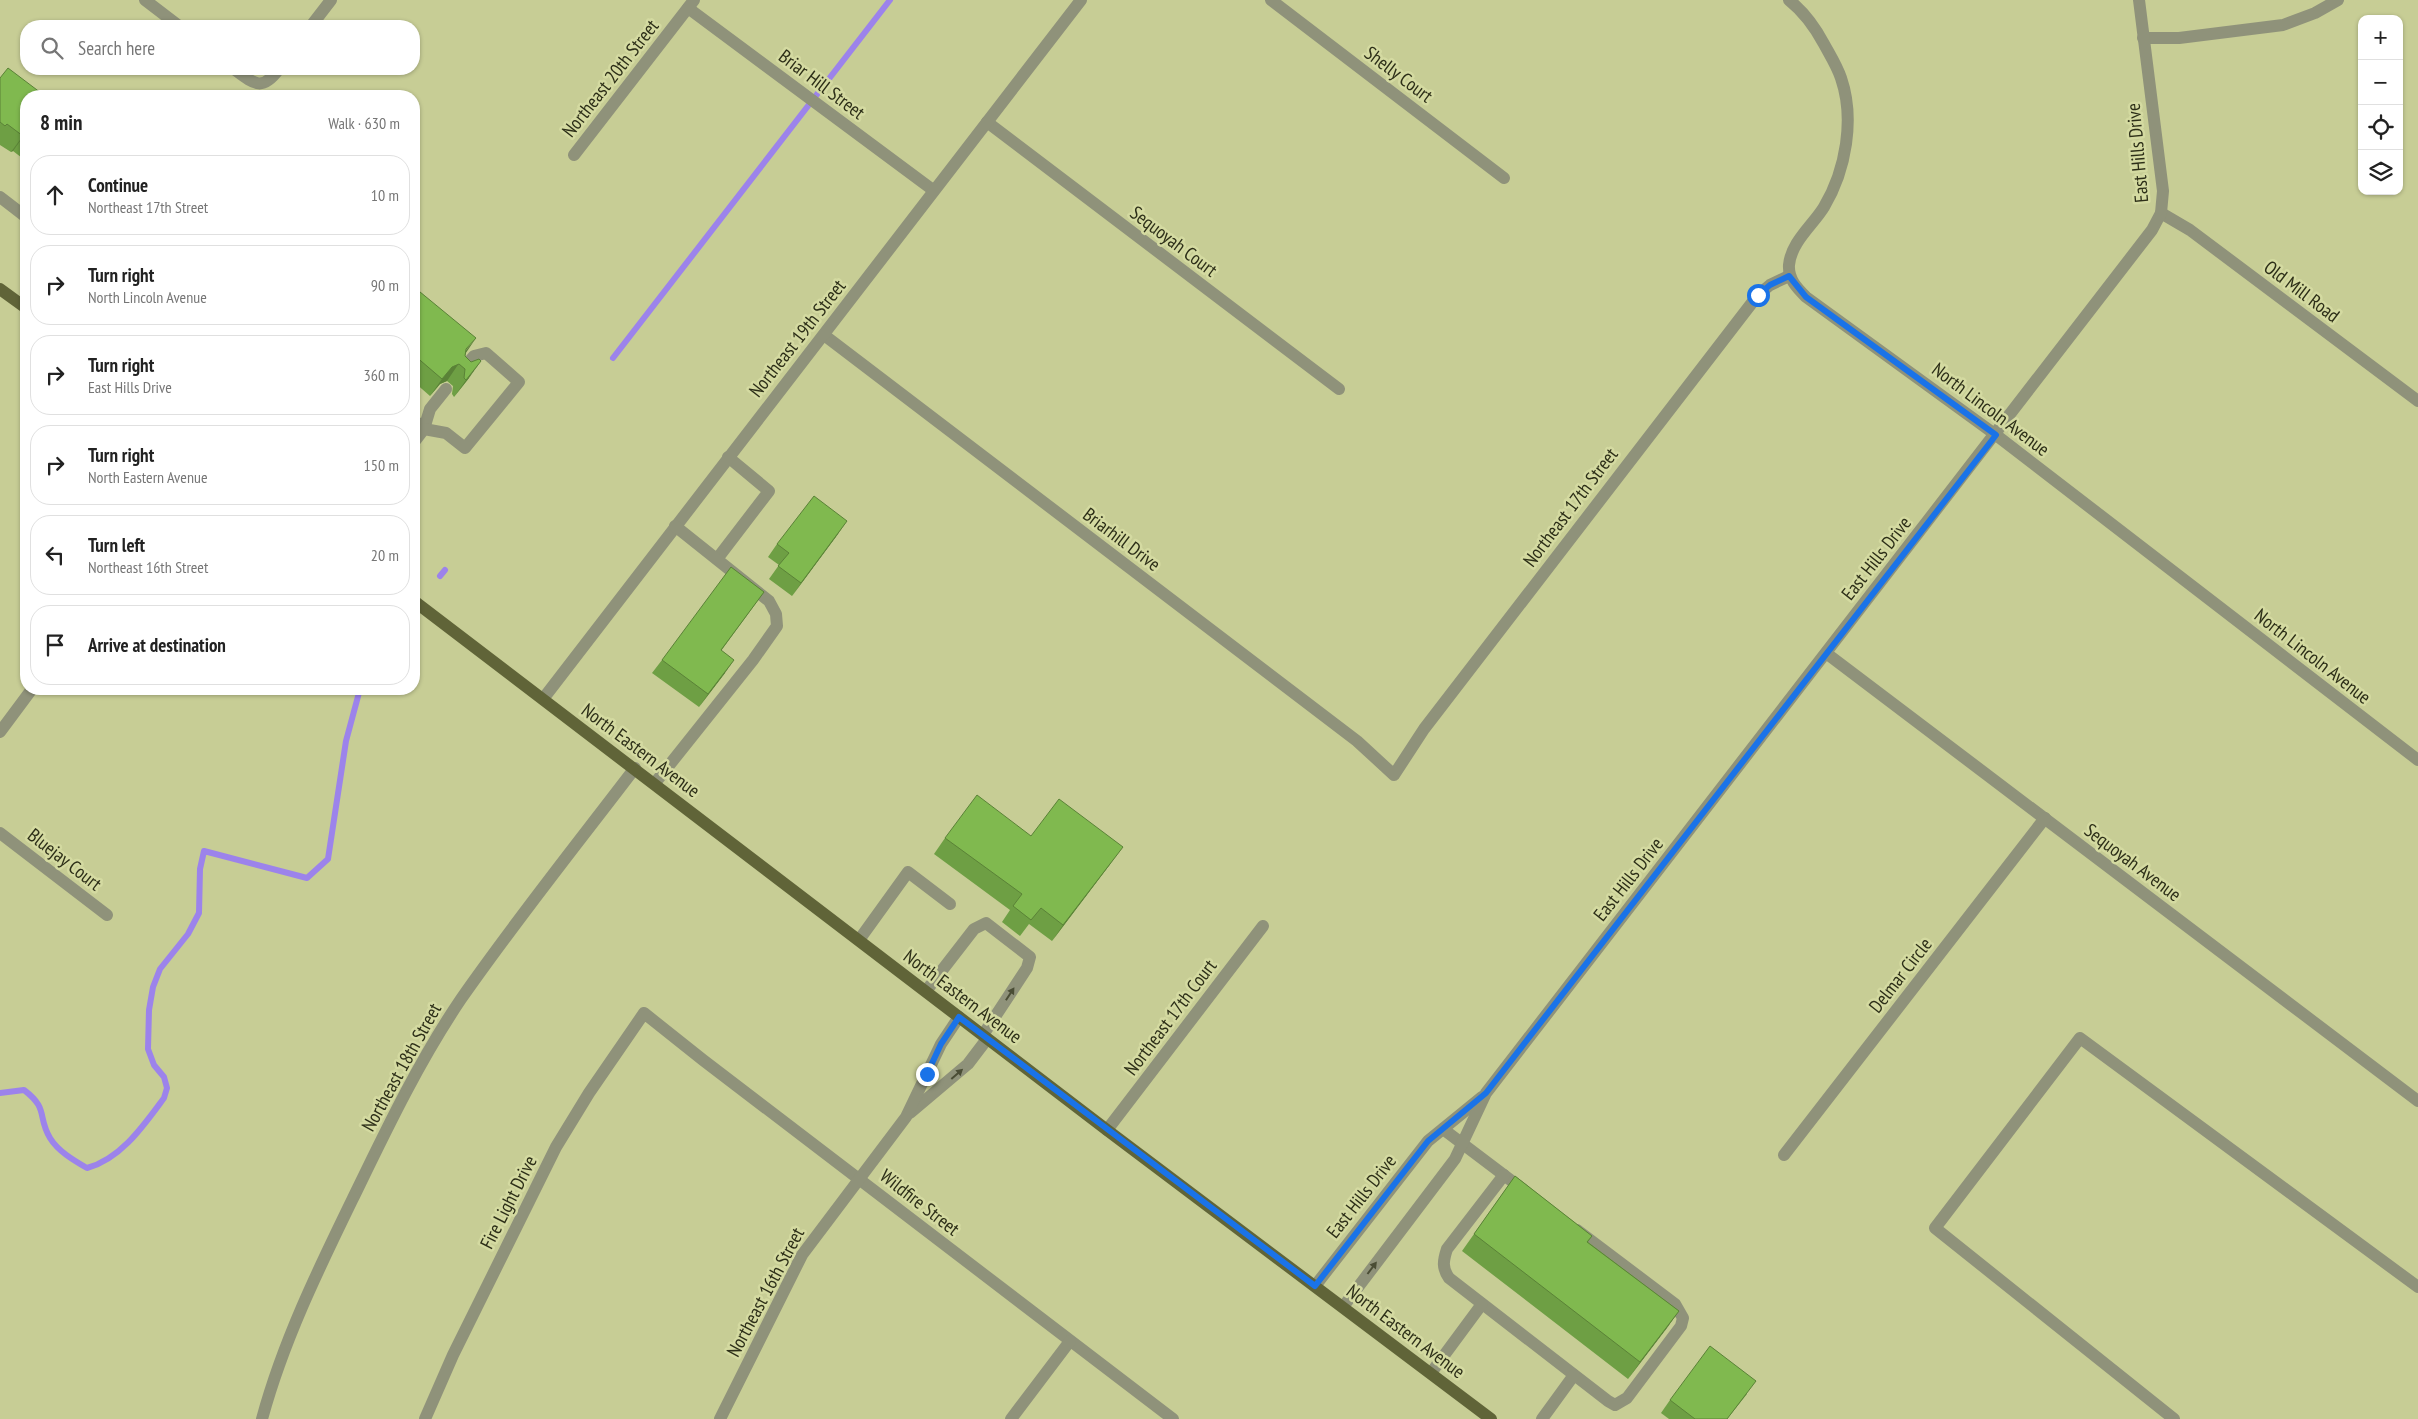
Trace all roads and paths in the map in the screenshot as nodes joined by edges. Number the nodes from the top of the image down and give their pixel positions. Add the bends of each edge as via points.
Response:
1 (145, 0) edge
2 (331, 0) edge
3 (1081, 0) edge
4 (1271, 0) edge
5 (1788, 0) edge
6 (2139, 0) edge
7 (2338, 0) edge
8 (691, 4) edge
9 (171, 20) edge
10 (316, 20) edge
11 (2143, 38) junction
12 (242, 75) edge
13 (274, 75) edge
14 (987, 122) junction
15 (574, 155) dead end
16 (1504, 178) dead end
17 (933, 190) junction
18 (0, 197) edge
19 (20, 212) edge
20 (2161, 212) junction
21 (1789, 276) junction
22 (0, 289) edge
23 (20, 304) edge
24 (824, 335) junction
25 (461, 371) edge
26 (446, 389) edge
27 (1339, 389) dead end
28 (2418, 401) edge
29 (420, 424) edge
30 (420, 425) edge
31 (1996, 435) junction
32 (728, 457) junction
33 (675, 526) junction
34 (717, 559) junction
35 (420, 606) edge
36 (1826, 653) junction
37 (28, 695) edge
38 (543, 699) junction
39 (0, 732) edge
40 (2418, 760) edge
41 (635, 768) junction
42 (1394, 775) joint
43 (654, 783) junction
44 (2045, 818) junction
45 (0, 833) edge
46 (950, 904) dead end
47 (107, 916) dead end
48 (1263, 926) dead end
49 (859, 940) junction
50 (926, 992) junction
51 (644, 1013) joint
52 (959, 1017) junction
53 (985, 1037) junction
54 (1486, 1093) junction
55 (2418, 1101) edge
56 (906, 1116) junction
57 (1443, 1128) junction
58 (1107, 1130) junction
59 (1462, 1143) junction
60 (1784, 1155) dead end
61 (1504, 1175) junction
62 (859, 1178) junction
63 (1535, 1198) edge
64 (1566, 1222) edge
65 (1315, 1286) junction
66 (2418, 1287) edge
67 (1482, 1304) junction
68 (1343, 1307) junction
69 (1070, 1341) junction
70 (1431, 1373) junction
71 (1574, 1375) junction
72 (262, 1419) edge
73 (425, 1419) edge
74 (720, 1419) edge
75 (1011, 1419) edge
76 (1173, 1419) edge
77 (1491, 1419) edge
78 (1542, 1419) edge
79 (2174, 1419) edge

1 - 9 street
2 - 10 street
3 - 14 street, Northeast 19th Street
4 - 16 street, Shelly Court
5 - 21 street via 1806,15 1832,59 1841,78 1848,122 1839,174 1824,208 1790,256
6 - 11 street, East Hills Drive
7 - 11 street via 2283,25 2179,38
8 - 15 street, Northeast 20th Street
8 - 17 street, Briar Hill Street via 787,81
11 - 20 street, East Hills Drive via 2162,173
12 - 13 street via 261,84
14 - 17 street, Northeast 19th Street
14 - 27 street, Sequoyah Court
17 - 24 street, Northeast 19th Street
18 - 19 street
20 - 28 street, Old Mill Road via 2190,230
20 - 31 street, East Hills Drive via 2139,250
21 - 31 street, North Lincoln Avenue via 1806,297
21 - 42 street, Northeast 17th Street via 1758,295 1696,373 1424,729
22 - 23 main road
24 - 32 street, Northeast 19th Street
24 - 42 street, Briarhill Drive via 1357,741
25 - 30 street via 474,356 486,353 519,382 465,448 446,433
26 - 29 street
31 - 36 street, East Hills Drive
31 - 40 street, North Lincoln Avenue
32 - 33 street, Northeast 19th Street
32 - 34 street via 769,491
33 - 34 street
33 - 38 street, Northeast 19th Street
34 - 43 street via 769,601 776,614 777,626
35 - 38 main road, North Eastern Avenue
36 - 44 street, Sequoyah Avenue
36 - 54 street, East Hills Drive
37 - 39 street
38 - 41 main road, North Eastern Avenue
41 - 43 main road, North Eastern Avenue
41 - 72 street, Northeast 18th Street via 461,999 435,1041 385,1132 294,1323
43 - 49 main road, North Eastern Avenue
44 - 55 street, Sequoyah Avenue
44 - 60 street, Delmar Circle
45 - 47 street, Bluejay Court
46 - 49 street via 908,872
48 - 58 street, Northeast 17th Court
49 - 50 main road, North Eastern Avenue
50 - 52 main road, North Eastern Avenue
53 -> 50 street, Northeast 16th Street via 1027,968 1030,957 1010,941 986,923 974,929
51 - 62 street, Wildfire Street
51 - 73 street, Fire Light Drive via 589,1092 556,1148
52 - 53 main road, North Eastern Avenue
52 - 56 street, Northeast 16th Street via 941,1044
56 -> 53 street, Northeast 16th Street via 968,1064
53 - 58 main road, North Eastern Avenue
54 - 57 street, East Hills Drive
54 - 59 street, East Hills Drive
56 - 62 street, Northeast 16th Street
57 - 59 street
57 - 65 street, East Hills Drive via 1428,1141
58 - 65 main road, North Eastern Avenue
59 - 61 street
68 -> 59 street, East Hills Drive via 1455,1159
61 - 63 street
61 - 67 street via 1444,1260 1444,1271 1449,1278
62 - 69 street, Wildfire Street
62 - 74 street, Northeast 16th Street via 802,1255
64 - 71 street via 1675,1304 1683,1318 1681,1326 1622,1402 1615,1405
65 - 68 main road, North Eastern Avenue
66 - 79 street via 2080,1038 1935,1228
67 - 70 street
67 - 71 street
68 - 70 main road, North Eastern Avenue
69 - 75 street
69 - 76 street, Wildfire Street
70 - 77 main road, North Eastern Avenue
71 - 78 street

